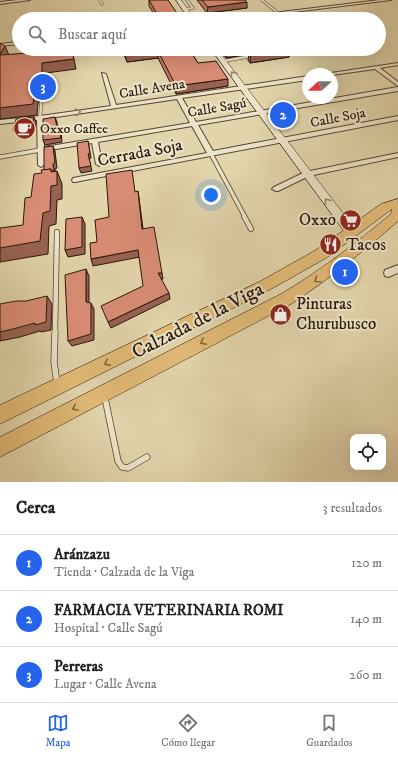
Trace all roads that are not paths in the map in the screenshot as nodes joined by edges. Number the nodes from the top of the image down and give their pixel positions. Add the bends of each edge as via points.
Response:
1 (28, 0) edge
2 (100, 0) edge
3 (178, 0) edge
4 (187, 0) edge
5 (262, 0) edge
6 (389, 0) edge
7 (377, 1) edge
8 (0, 3) edge
9 (102, 4) dead end
10 (185, 9) junction
11 (187, 12) edge
12 (277, 12) edge
13 (286, 12) edge
14 (12, 44) edge
15 (0, 45) edge
16 (220, 56) edge
17 (254, 56) edge
18 (223, 61) junction
19 (398, 64) edge
20 (376, 67) junction
21 (338, 73) edge
22 (104, 74) dead end
23 (302, 79) edge
24 (398, 84) edge
25 (243, 87) junction
26 (398, 89) edge
27 (42, 93) dead end
28 (179, 97) junction
29 (114, 107) junction
30 (262, 112) junction
31 (40, 118) junction
32 (398, 118) edge
33 (0, 122) edge
34 (194, 124) junction
35 (95, 140) junction
36 (282, 140) junction
37 (40, 150) junction
38 (211, 154) junction
39 (398, 155) edge
40 (0, 157) edge
41 (99, 164) dead end
42 (41, 168) edge
43 (307, 174) junction
44 (75, 180) dead end
45 (276, 189) dead end
46 (398, 203) edge
47 (398, 209) edge
48 (251, 230) dead end
49 (57, 232) dead end
50 (351, 232) junction
51 (398, 269) edge
52 (388, 273) dead end
53 (58, 387) junction
54 (104, 394) junction
55 (0, 415) edge
56 (0, 447) edge
57 (147, 457) dead end

1 - 8 street
2 - 9 lane
3 - 10 street
4 - 10 lane via 193,8
5 - 12 lane
6 - 7 street
7 - 13 street
10 - 11 street
14 - 15 street
16 - 18 street
17 - 18 lane
25 -> 18 street
19 - 20 street
20 - 21 street
20 - 24 street
22 - 29 street
23 - 25 street, Calle Avena
25 - 28 street, Calle Avena
25 - 30 street
26 - 30 street, Calle Sagú
27 - 31 lane
28 - 29 street, Calle Avena
28 - 34 street
31 -> 29 street, Calle Avena
30 - 34 street, Calle Sagú
30 - 36 street
31 - 33 street, Calle Avena
31 - 37 street
32 - 36 street, Calle Soja
34 - 35 street, Calle Sagú
34 - 38 street
35 - 37 street, Calle Sagú
35 - 41 street
36 - 38 street, Calle Soja
36 - 43 street
37 - 40 lane
37 - 42 street
38 - 44 street, Cerrada Soja
38 - 48 lane
39 - 43 street
43 - 45 street
50 -> 43 street
46 - 50 main road, Calzada de la Viga via 385,207
47 -> 54 main road, Calzada de la Viga via 396,216 358,250 310,285
49 - 53 lane via 54,362
50 -> 53 main road, Calzada de la Viga via 308,262 266,285
51 - 52 street
53 - 55 main road, Calzada de la Viga
54 -> 56 main road, Calzada de la Viga
54 - 57 lane via 118,461 122,467 128,468

